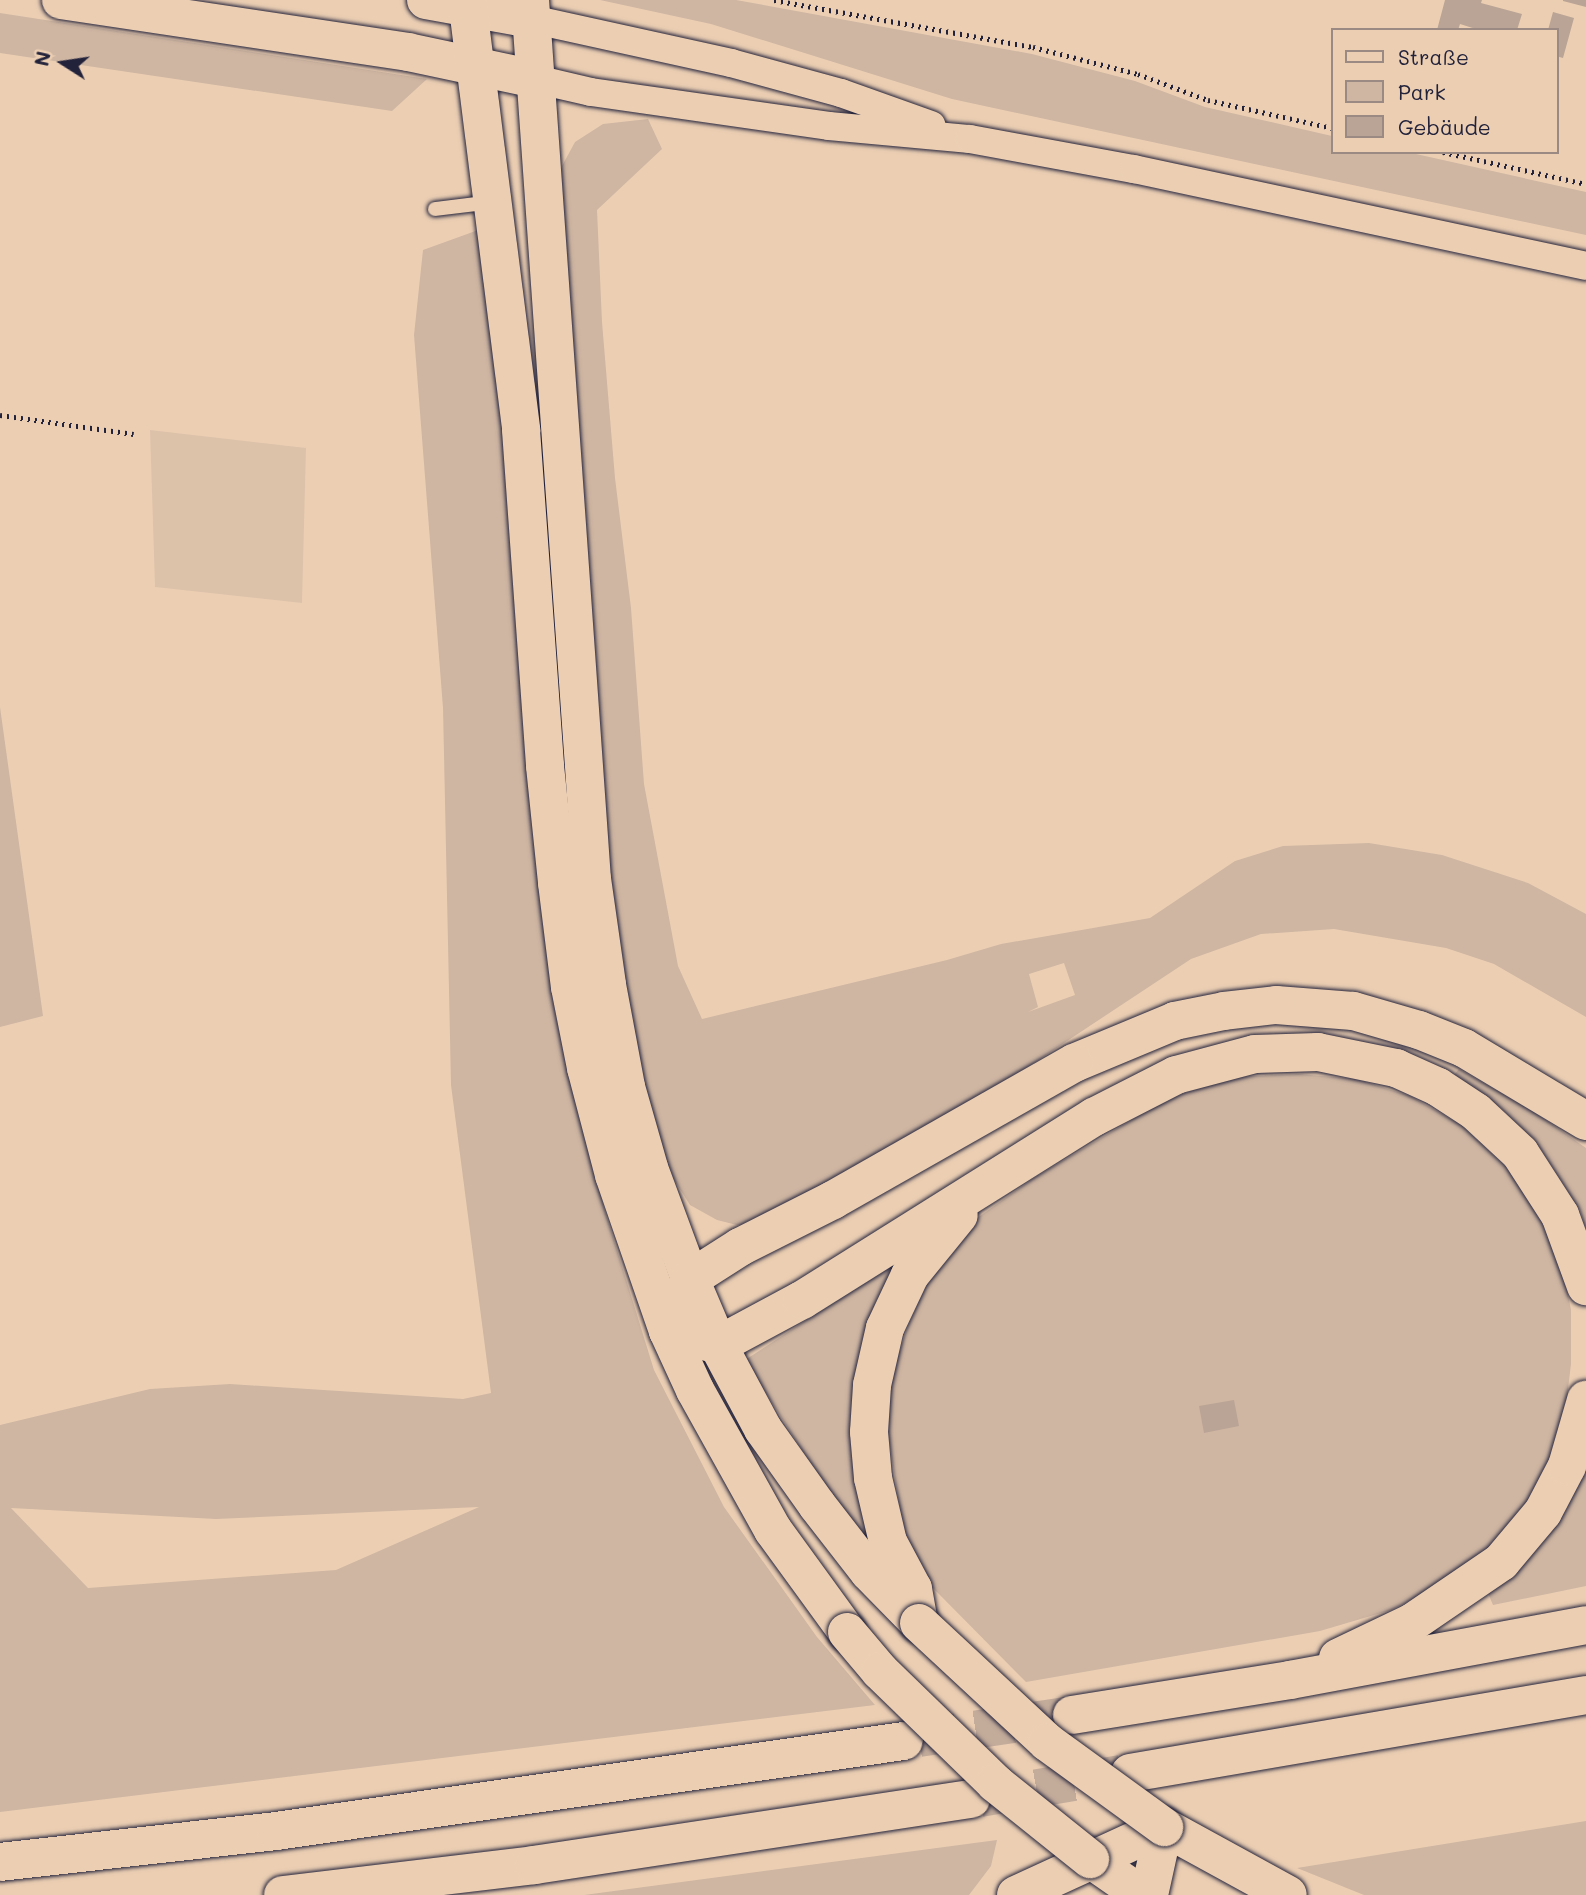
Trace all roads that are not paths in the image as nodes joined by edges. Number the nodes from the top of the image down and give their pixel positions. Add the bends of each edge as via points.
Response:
1 (61, 0) edge
2 (426, 0) edge
3 (468, 4) edge
4 (531, 10) edge
5 (476, 65) junction
6 (535, 79) junction
7 (970, 139) junction
8 (493, 202) junction
9 (435, 209) dead end
10 (1586, 266) edge
11 (1586, 1121) edge
12 (975, 1194) junction
13 (690, 1279) junction
14 (1586, 1286) edge
15 (668, 1331) junction
16 (719, 1345) junction
17 (1586, 1400) edge
18 (919, 1623) junction
19 (1586, 1625) edge
20 (1290, 1680) junction
21 (1586, 1695) edge
22 (1072, 1715) tunnel mouth
23 (904, 1741) tunnel mouth
24 (1130, 1773) tunnel mouth
25 (971, 1799) tunnel mouth
26 (1164, 1827) junction
27 (0, 1863) edge
28 (1100, 1866) junction
29 (1027, 1889) edge
30 (283, 1895) edge
31 (1142, 1895) edge
32 (1149, 1895) edge
33 (1288, 1895) edge

1 - 5 main road
2 - 3 main road
3 - 4 main road
3 - 5 main road
4 - 6 main road
4 - 7 street via 841,93
5 - 6 main road
5 - 8 main road
6 - 7 street via 591,92 829,127
6 - 13 main road via 592,879 626,1087 649,1168
7 - 10 street via 1134,169
8 - 9 lane
8 - 15 main road via 521,430 545,766 569,987 614,1175
11 - 13 main road via 1464,1048 1419,1030 1353,1011 1276,1005 1224,1010 1175,1021 1074,1063
12 - 14 main road via 1094,1118 1175,1075 1255,1054 1318,1052 1396,1068 1438,1087 1476,1112 1520,1153 1560,1215
12 - 16 main road
12 - 18 main road via 910,1275 886,1328 872,1385 869,1432 873,1478 888,1542 913,1589
13 - 15 main road
13 - 16 main road
15 - 16 main road
15 - 28 main road, bridge via 695,1390 773,1530 847,1632 880,1671 995,1783
16 - 18 main road via 763,1429 817,1505 869,1572
17 - 20 main road via 1567,1466 1544,1512 1501,1562 1413,1622
18 - 26 main road, bridge via 1047,1742
19 - 20 main road
20 - 22 main road
21 - 24 main road
23 - 27 main road via 276,1830
25 - 30 main road via 534,1865
26 - 28 main road
26 - 32 main road
26 - 33 main road
28 - 29 main road
28 - 31 main road

